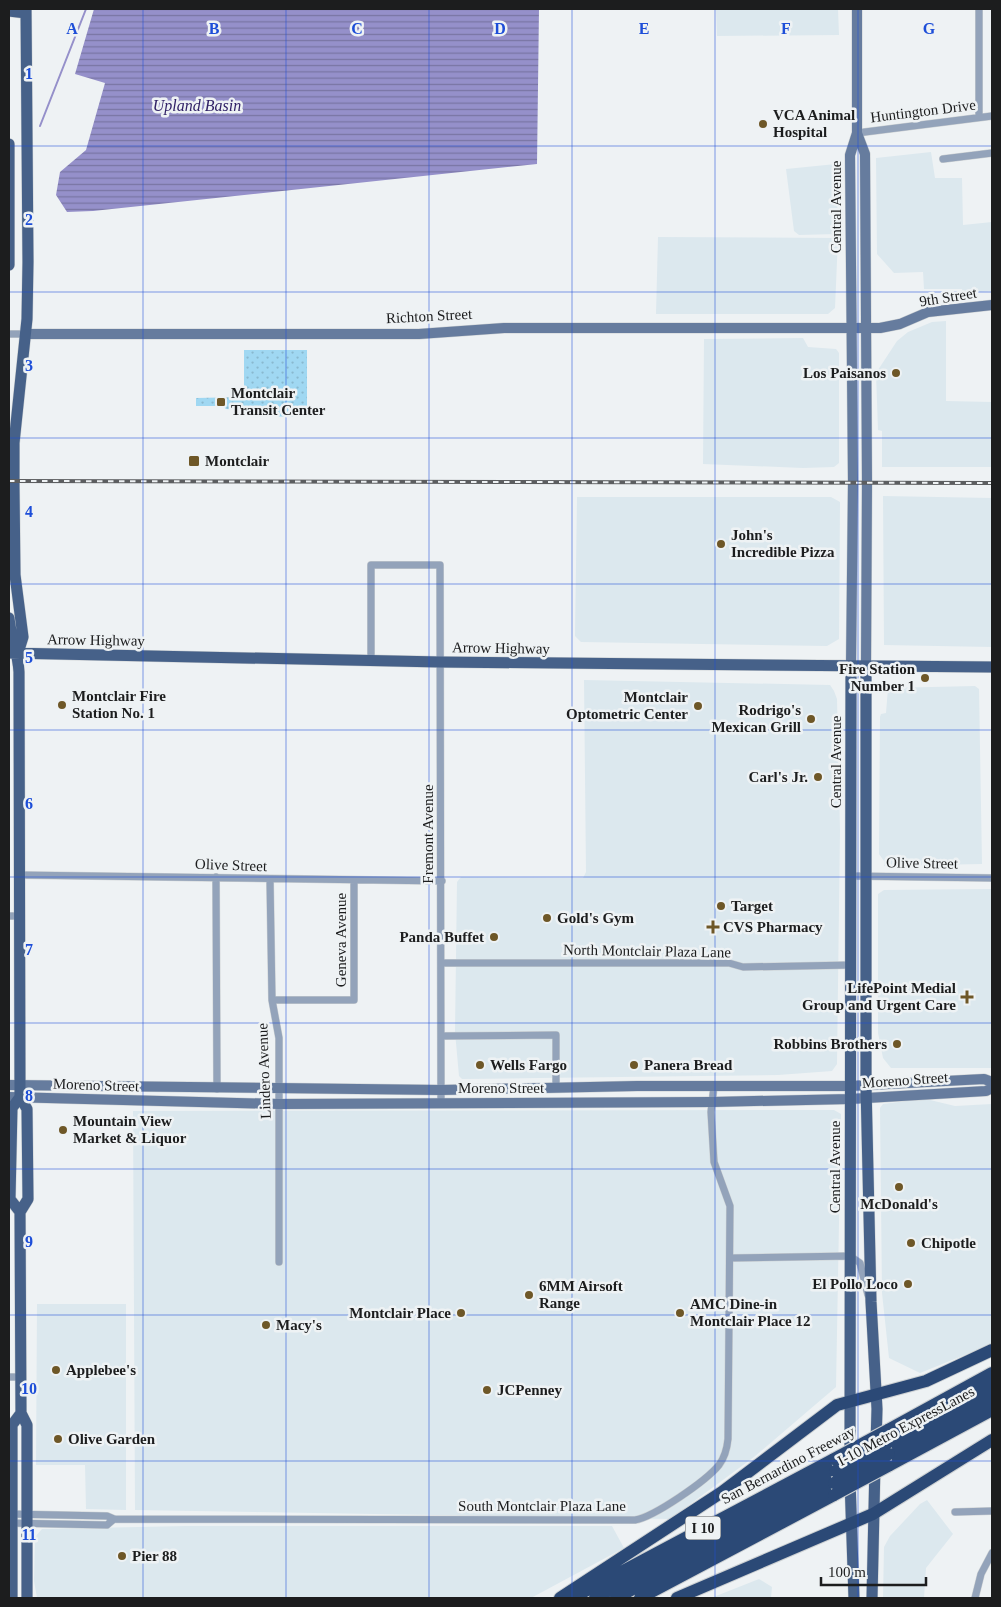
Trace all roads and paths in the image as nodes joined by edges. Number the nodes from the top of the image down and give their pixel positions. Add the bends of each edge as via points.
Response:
1 (857, 9) edge
2 (978, 9) edge
3 (9, 11) edge
4 (26, 11) edge
5 (992, 116) edge
6 (979, 117) junction
7 (857, 133) junction
8 (9, 144) edge
9 (992, 153) edge
10 (943, 160) dead end
11 (9, 265) edge
12 (992, 305) edge
13 (851, 327) junction
14 (866, 328) junction
15 (9, 334) edge
16 (25, 334) junction
17 (9, 618) edge
18 (13, 653) edge
19 (372, 661) junction
20 (440, 662) junction
21 (851, 666) junction
22 (866, 666) junction
23 (992, 667) edge
24 (19, 875) junction
25 (852, 876) junction
26 (866, 876) junction
27 (216, 877) junction
28 (992, 878) edge
29 (270, 880) junction
30 (354, 881) junction
31 (442, 881) junction
32 (14, 916) edge
33 (442, 963) junction
34 (851, 965) junction
35 (272, 1000) junction
36 (442, 1036) junction
37 (992, 1082) edge
38 (866, 1085) junction
39 (714, 1086) junction
40 (850, 1086) junction
41 (217, 1088) junction
42 (556, 1088) junction
43 (992, 1088) edge
44 (279, 1090) junction
45 (441, 1090) junction
46 (14, 1091) edge
47 (867, 1097) junction
48 (850, 1099) junction
49 (712, 1102) junction
50 (279, 1104) junction
51 (441, 1104) junction
52 (20, 1212) junction
53 (850, 1256) junction
54 (731, 1258) junction
55 (279, 1262) dead end
56 (871, 1302) junction
57 (992, 1350) edge
58 (992, 1373) edge
59 (15, 1377) edge
60 (992, 1386) edge
61 (876, 1394) junction
62 (992, 1399) edge
63 (851, 1401) junction
64 (992, 1410) edge
65 (21, 1413) junction
66 (992, 1440) edge
67 (889, 1448) junction
68 (834, 1477) junction
69 (992, 1511) edge
70 (954, 1512) dead end
71 (873, 1514) junction
72 (10, 1518) edge
73 (26, 1519) junction
74 (850, 1523) junction
75 (992, 1552) edge
76 (12, 1598) edge
77 (26, 1598) edge
78 (560, 1598) edge
79 (572, 1598) edge
80 (595, 1598) edge
81 (616, 1598) edge
82 (640, 1598) edge
83 (677, 1598) edge
84 (854, 1598) edge
85 (872, 1598) edge
86 (975, 1598) edge

1 - 7 street
2 - 6 street
3 - 4 main road
4 - 16 main road via 28,262
5 - 6 street, Huntington Drive
6 - 7 street, Huntington Drive
7 - 13 street, Central Avenue via 850,155
7 - 14 street, Central Avenue via 865,154
8 - 11 main road
9 - 10 street
12 - 14 street, 9th Street via 928,312 889,327
13 - 14 street, 9th Street
13 - 16 street, Richton Street via 504,328 419,334
13 - 21 street, Central Avenue
14 - 22 street, Central Avenue
15 - 16 street, Richton Street
16 - 18 main road via 14,443 15,575 23,637
17 - 18 main road
18 - 19 main road, Arrow Highway
18 - 24 main road
19 - 20 main road, Arrow Highway
19 - 20 street, Fremont Avenue via 371,565 440,565
20 - 21 main road, Arrow Highway
20 - 31 street, Fremont Avenue
21 - 22 main road, Arrow Highway
21 - 25 main road, Central Avenue
22 - 23 main road, Arrow Highway
22 - 26 main road, Central Avenue
24 - 27 street, Olive Street
24 - 32 main road
25 - 26 street, Olive Street
25 - 34 main road, Central Avenue
26 - 28 street, Olive Street
26 - 38 main road, Central Avenue
27 - 29 street, Olive Street
27 - 41 street
29 - 30 street, Olive Street
29 - 35 street, Lindero Avenue
30 - 31 street, Olive Street
30 - 35 street, Geneva Avenue via 354,1000
31 - 33 street, Fremont Avenue
32 - 46 main road
33 - 34 street, North Montclair Plaza Lane via 730,963 743,967
33 - 36 street, Fremont Avenue
34 - 40 main road, Central Avenue
35 - 44 street, Lindero Avenue via 278,1029
36 - 42 street via 556,1035
36 - 45 street, Fremont Avenue
37 - 38 street, Moreno Street via 984,1079
38 - 40 street, Moreno Street
38 - 47 main road, Central Avenue
39 - 40 street, Moreno Street
39 - 42 street, Moreno Street
39 - 49 street, South Montclair Plaza Lane
40 - 48 main road, Central Avenue
41 - 44 street, Moreno Street
41 - 46 street, Moreno Street
42 - 45 street, Moreno Street
43 - 47 street, Moreno Street via 986,1091
44 - 45 street, Moreno Street
44 - 50 street, Lindero Avenue
45 - 51 street, Fremont Avenue
46 - 50 street, Moreno Street
46 - 52 main road via 10,1199
46 - 52 main road via 27,1109 28,1199
47 - 48 street, Moreno Street
47 - 56 main road, Central Avenue
48 - 49 street, Moreno Street
48 - 53 main road, Central Avenue
49 - 51 street, Moreno Street
49 - 54 street, South Montclair Plaza Lane via 714,1162 730,1206
50 - 51 street, Moreno Street
50 - 55 street, Lindero Avenue
52 - 59 main road
53 - 54 street
53 - 56 street via 860,1263
53 - 63 main road, Central Avenue
54 - 73 street, South Montclair Plaza Lane via 724,1458 714,1470 648,1516 635,1520 114,1519 107,1516
56 - 61 main road, Central Avenue
57 - 61 highway via 926,1381
58 - 67 highway, San Bernardino Freeway / I 10
59 - 65 main road
60 - 67 highway, I-10 Metro ExpressLanes
61 - 63 highway
61 - 71 main road, Central Avenue
62 - 67 highway, I-10 Metro ExpressLanes
63 - 74 main road, Central Avenue
63 - 78 highway via 829,1410 722,1492
64 - 67 highway, San Bernardino Freeway / I 10
65 - 72 main road via 12,1425
65 - 73 main road via 27,1425
66 - 71 highway
67 - 68 highway, San Bernardino Freeway / I 10, bridge
67 - 68 highway, San Bernardino Freeway / I 10, bridge
68 - 79 highway, San Bernardino Freeway / I 10
68 - 80 highway
68 - 81 highway
68 - 82 highway, San Bernardino Freeway / I 10
69 - 70 street
71 - 74 highway
71 - 85 main road, Central Avenue
72 - 73 street, South Montclair Plaza Lane
72 - 76 main road
73 - 77 main road
74 - 83 highway
74 - 84 main road, Central Avenue
75 - 86 street via 981,1574

